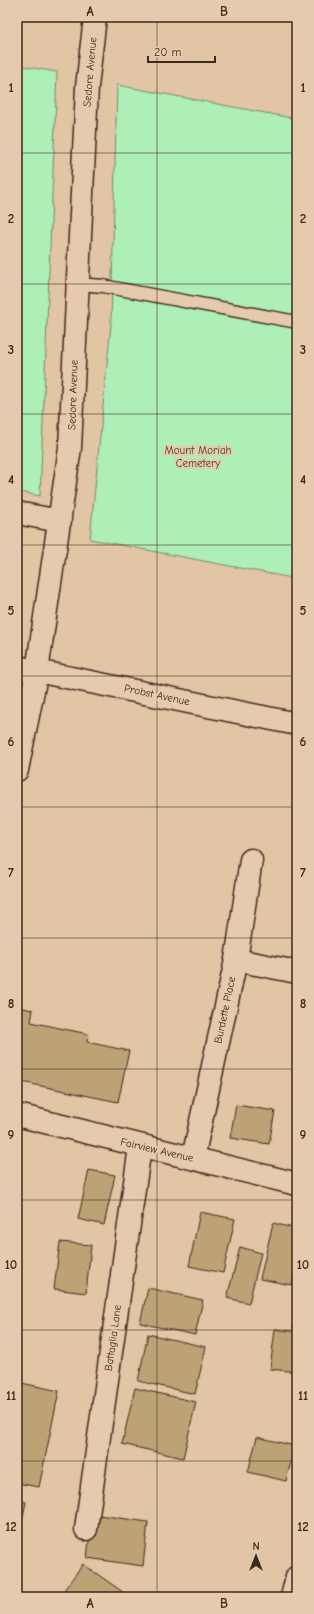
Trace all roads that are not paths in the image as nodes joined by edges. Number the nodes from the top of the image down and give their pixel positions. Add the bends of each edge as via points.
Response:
1 (95, 17) edge
2 (77, 284) junction
3 (297, 322) edge
4 (17, 513) edge
5 (60, 521) junction
6 (27, 669) edge
7 (297, 724) edge
8 (17, 770) edge
9 (251, 860) dead end
10 (236, 960) junction
11 (297, 972) edge
12 (17, 1115) edge
13 (140, 1147) junction
14 (193, 1158) junction
15 (297, 1184) edge
16 (86, 1529) dead end
17 (297, 1576) edge
18 (292, 1597) edge

1 - 2 street, Sedore Avenue via 87,86
2 - 3 lane via 103,286
2 - 5 street, Sedore Avenue via 70,448
4 - 5 street
5 - 6 street, Sedore Avenue
6 - 7 street, Probst Avenue
6 - 8 street, Sedore Avenue
9 - 10 street, Burdette Place
10 - 11 street
10 - 14 street, Burdette Place
12 - 13 street, Fairview Avenue
13 - 14 street, Fairview Avenue
13 - 16 street, Battaglia Lane
14 - 15 street, Fairview Avenue
17 - 18 street

